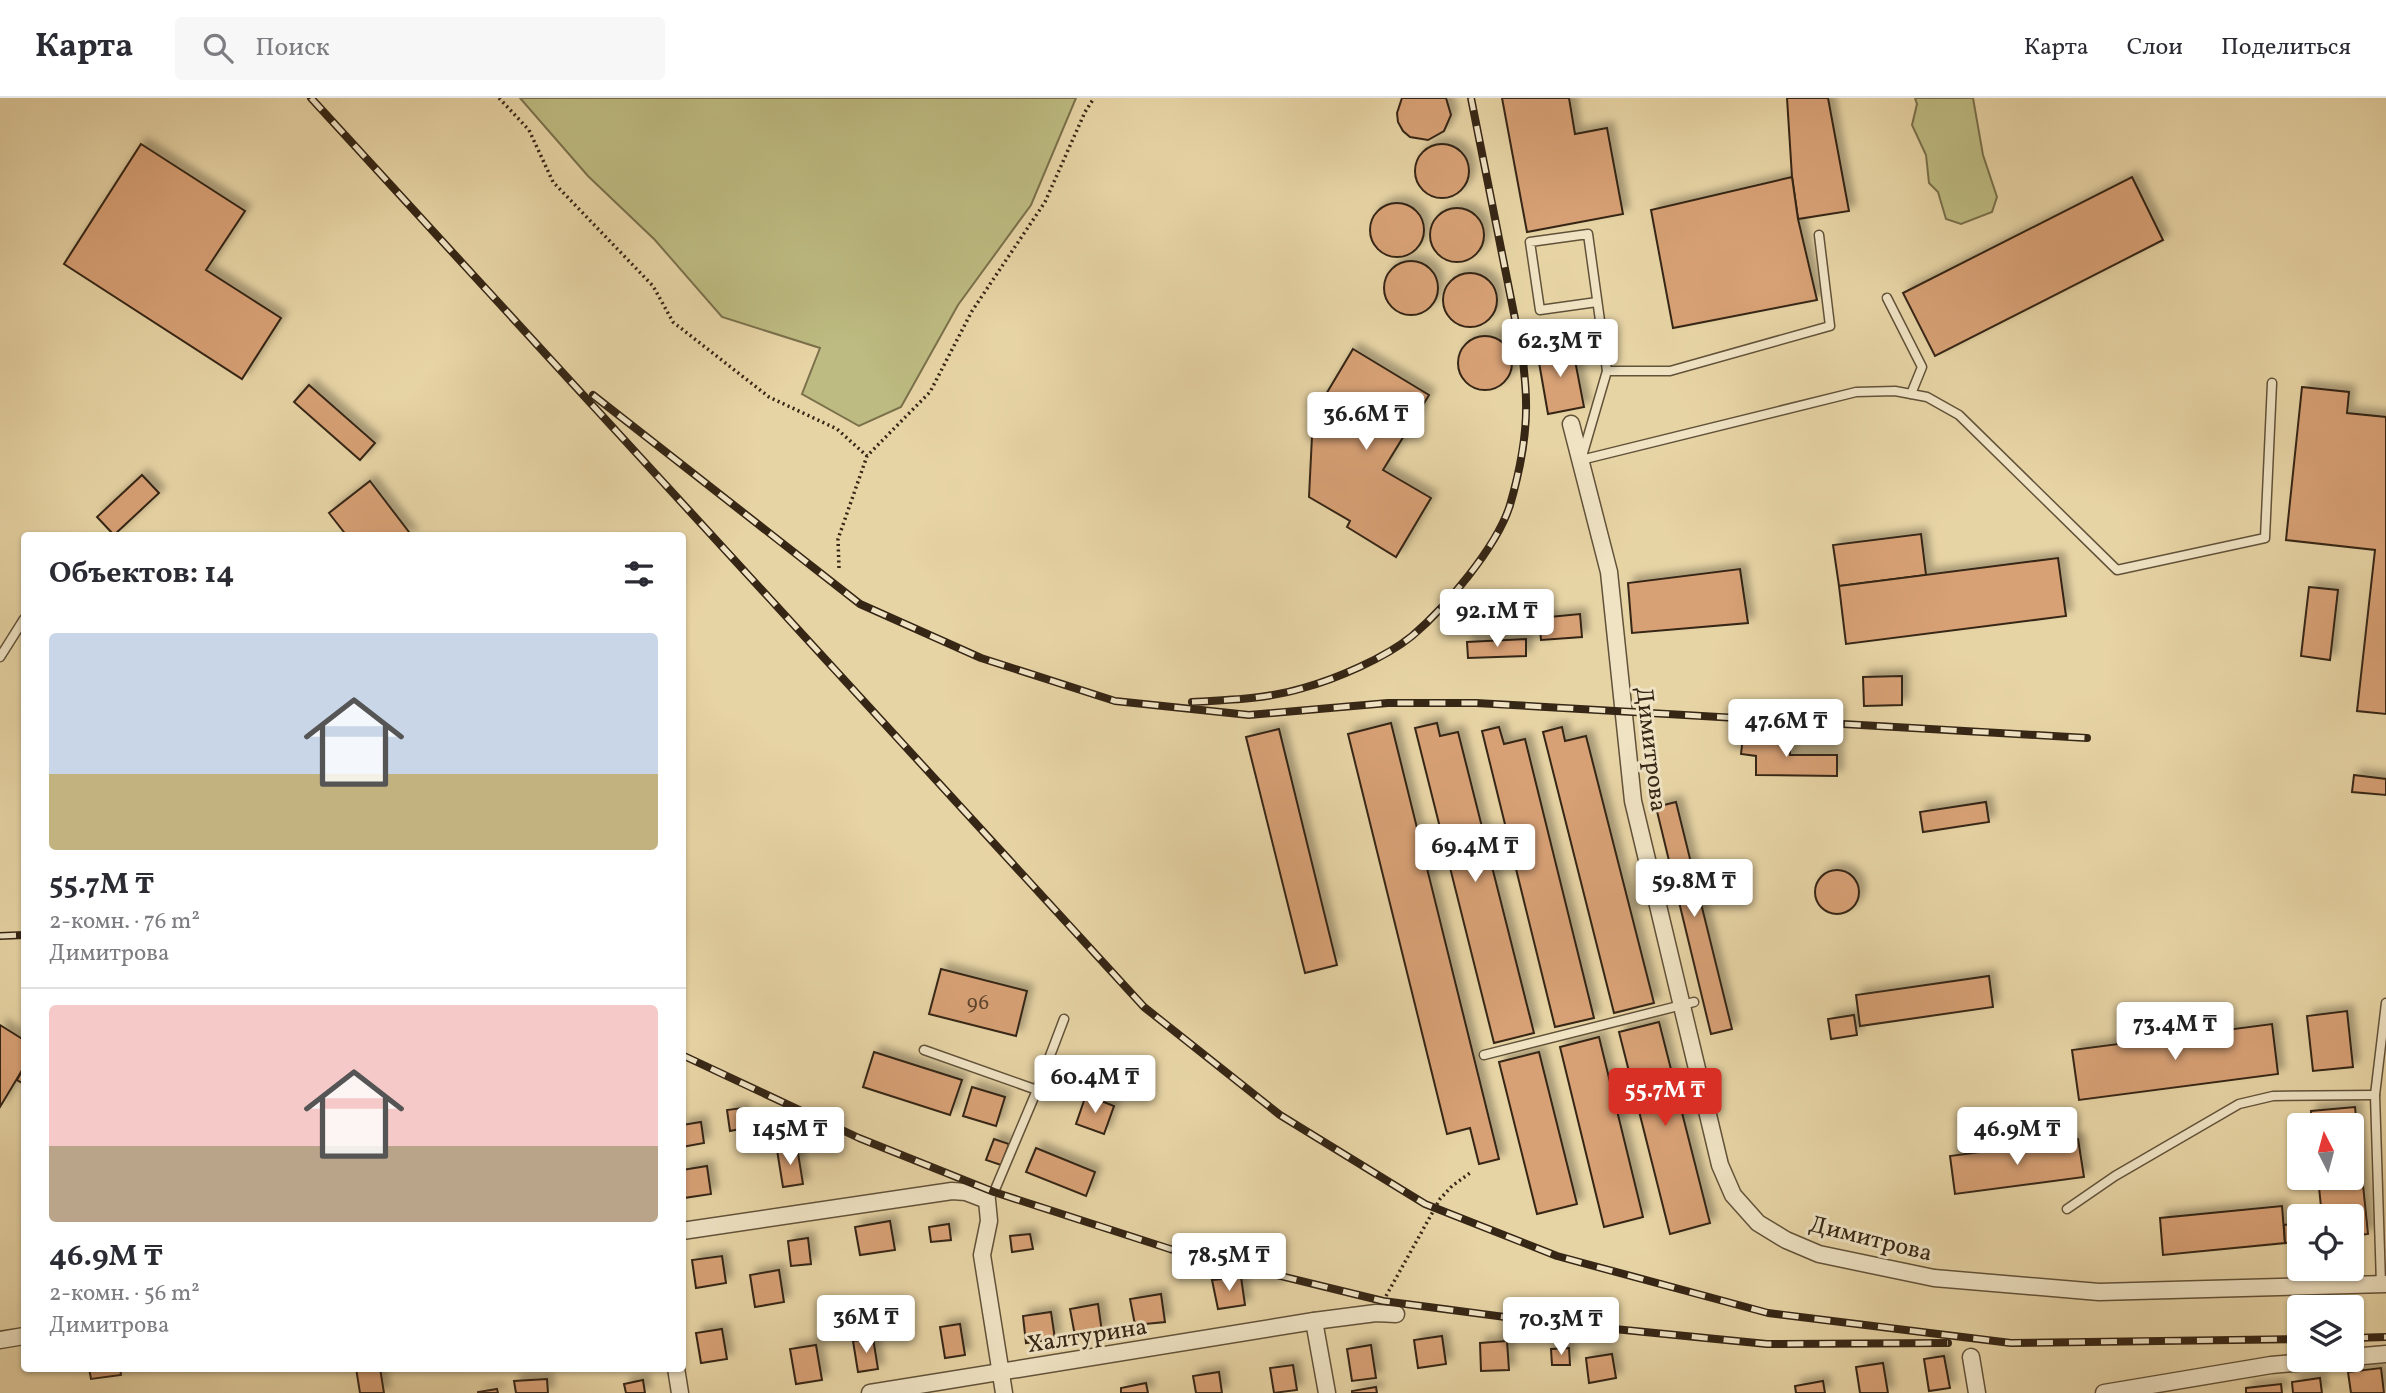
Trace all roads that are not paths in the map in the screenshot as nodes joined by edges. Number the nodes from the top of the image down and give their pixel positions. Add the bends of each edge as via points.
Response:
1 (1819, 235) dead end
2 (1887, 298) dead end
3 (1597, 302) junction
4 (1607, 371) junction
5 (2272, 383) dead end
6 (1912, 394) junction
7 (1571, 424) dead end
8 (1581, 460) junction
9 (21, 624) edge
10 (0, 657) edge
11 (2386, 1003) edge
12 (1688, 1004) junction
13 (1064, 1019) dead end
14 (924, 1050) dead end
15 (1484, 1055) dead end
16 (1037, 1090) junction
17 (2375, 1095) junction
18 (987, 1200) junction
19 (2067, 1209) dead end
20 (686, 1230) edge
21 (2384, 1284) edge
22 (1396, 1314) dead end
23 (1314, 1321) junction
24 (21, 1336) edge
25 (0, 1340) edge
26 (2386, 1354) edge
27 (2364, 1356) edge
28 (1971, 1357) dead end
29 (2287, 1364) edge
30 (677, 1372) edge
31 (1001, 1372) junction
32 (680, 1393) edge
33 (870, 1393) edge
34 (1004, 1393) edge
35 (1326, 1393) edge
36 (1977, 1393) edge
37 (2104, 1393) edge

1 - 4 lane via 1830,326 1670,371
2 - 6 lane via 1922,367
3 - 3 lane via 1588,234 1530,242 1540,310
3 - 4 lane
4 - 8 lane
5 - 6 lane via 2265,538 2117,570 1959,415
6 - 8 lane via 1856,392
7 - 8 street, Димитрова
8 - 12 street, Димитрова via 1609,572 1633,801
9 - 10 lane
11 - 17 lane
12 - 15 lane
12 - 21 street, Димитрова via 1720,1166 1733,1195 1758,1223 1819,1254 1934,1278 2099,1292
13 - 16 lane
14 - 16 lane
16 - 18 lane
17 - 19 lane via 2273,1096 2239,1104
17 - 21 lane
18 - 20 street via 952,1191
18 - 31 street via 989,1221 982,1255
22 - 23 street, Халтурина
23 - 31 street, Халтурина
23 - 35 street
24 - 25 street
26 - 27 street
28 - 36 street
29 - 37 street
30 - 32 street
31 - 33 street, Халтурина
31 - 34 street

